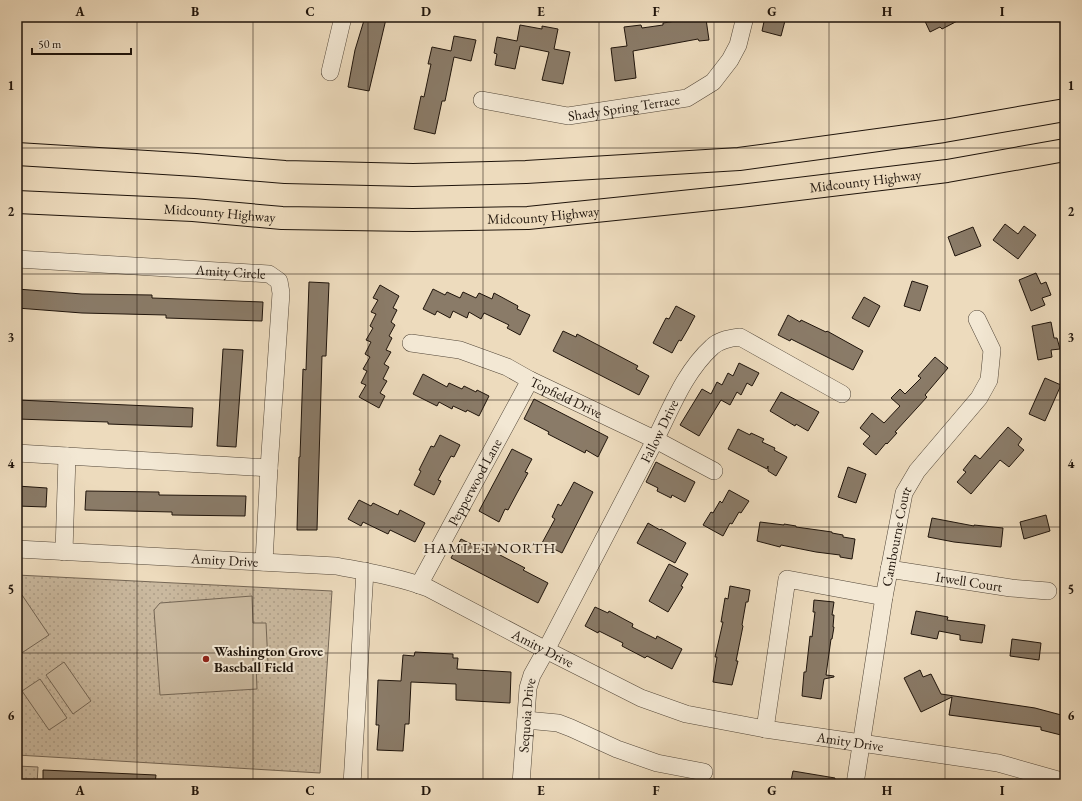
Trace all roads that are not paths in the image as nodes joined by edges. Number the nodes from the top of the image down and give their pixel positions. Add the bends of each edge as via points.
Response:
1 (343, 17) edge
2 (744, 17) edge
3 (330, 72) dead end
4 (482, 100) dead end
5 (1065, 110) edge
6 (1065, 150) edge
7 (17, 154) edge
8 (17, 202) edge
9 (17, 259) edge
10 (977, 319) dead end
11 (411, 343) dead end
12 (530, 380) junction
13 (842, 394) dead end
14 (656, 440) junction
15 (17, 453) edge
16 (67, 456) junction
17 (268, 468) junction
18 (714, 471) dead end
19 (17, 549) edge
20 (64, 552) junction
21 (264, 562) junction
22 (889, 569) junction
23 (365, 571) junction
24 (419, 585) junction
25 (1048, 591) dead end
26 (884, 597) junction
27 (546, 650) junction
28 (526, 720) junction
29 (765, 729) junction
30 (862, 742) junction
31 (704, 772) dead end
32 (1065, 782) edge
33 (352, 784) edge
34 (521, 784) edge
35 (855, 784) edge

1 - 3 street
2 - 4 street, Shady Spring Terrace via 738,46 730,60 713,82 687,98 568,116
5 - 7 main road via 944,132 739,159 526,172 413,175 285,172
6 - 8 main road, Midcounty Highway via 947,171 528,218 282,218 193,210
9 - 17 street, Amity Circle via 269,274 279,281 281,293
10 - 22 street, Cambourne Court via 992,350 989,380 979,398 918,470 904,493
11 - 12 street, Topfield Drive via 460,350 507,367
12 - 14 street, Topfield Drive
12 - 24 street, Pepperwood Lane
13 - 14 street, Fallow Drive via 740,337 729,338 713,346 683,384
14 - 18 street, Topfield Drive
14 - 27 street, Fallow Drive
15 - 16 street
16 - 17 street
16 - 20 street
17 - 21 street, Amity Circle
19 - 20 street, Amity Drive
20 - 21 street, Amity Drive
21 - 23 street, Amity Drive via 336,566
22 - 25 street, Irwell Court via 1011,588
22 - 26 street, Cambourne Court
23 - 24 street, Amity Drive
23 - 33 street
24 - 27 street, Amity Drive
26 - 29 street via 787,579
26 - 30 street, Cambourne Court
27 - 28 street, Sequoia Drive via 528,688
27 - 29 street, Amity Drive via 641,698 680,712
28 - 31 street via 558,724 657,763
28 - 34 street, Sequoia Drive
29 - 30 street, Amity Drive
30 - 32 street, Amity Drive via 998,763
30 - 35 street, Cambourne Court

